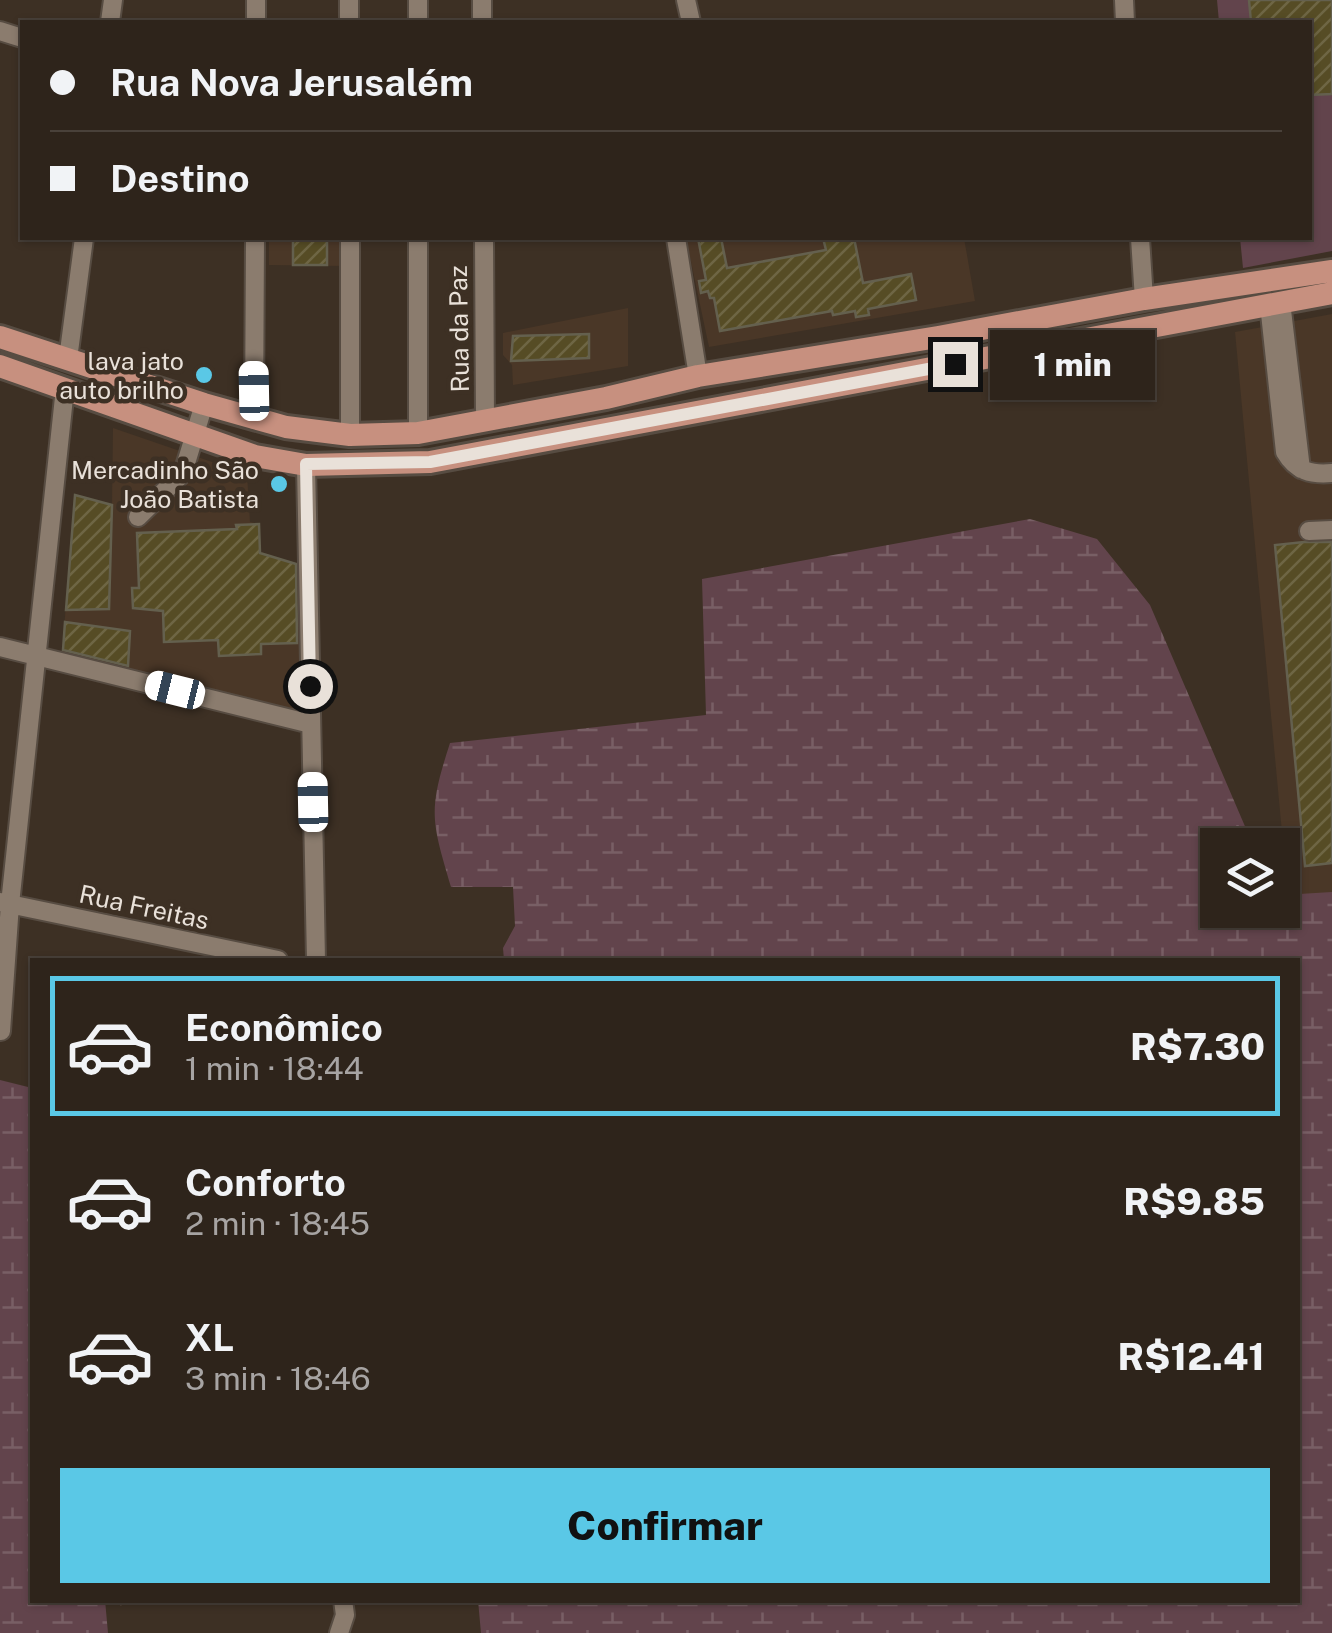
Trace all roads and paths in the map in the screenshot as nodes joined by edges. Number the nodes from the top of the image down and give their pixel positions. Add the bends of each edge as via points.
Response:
1 (84, 240) edge
2 (255, 240) edge
3 (350, 240) edge
4 (418, 240) edge
5 (484, 240) edge
6 (676, 240) edge
7 (1140, 240) edge
8 (1332, 271) edge
9 (1332, 293) edge
10 (1144, 299) junction
11 (1275, 303) junction
12 (6, 339) edge
13 (68, 359) junction
14 (1, 368) edge
15 (698, 376) junction
16 (65, 388) junction
17 (606, 398) junction
18 (204, 404) junction
19 (254, 420) junction
20 (485, 421) junction
21 (609, 429) junction
22 (418, 433) junction
23 (196, 436) junction
24 (350, 436) junction
25 (306, 464) junction
26 (1332, 474) edge
27 (138, 517) dead end
28 (1332, 530) edge
29 (1309, 531) dead end
30 (0, 647) edge
31 (39, 656) junction
32 (311, 724) junction
33 (5, 903) edge
34 (268, 958) edge
35 (316, 958) edge
36 (1, 1031) edge
37 (130, 1603) edge
38 (120, 1604) dead end

1 - 13 street
2 - 19 street
3 - 24 street
4 - 22 street
5 - 20 street, Rua da Paz
6 - 15 street
7 - 10 street
8 - 10 main road
9 - 11 main road
10 - 15 main road
11 - 21 main road
11 - 26 street via 1285,452 1301,469
12 - 13 main road
12 - 14 street
13 - 18 main road
14 - 16 main road
15 - 17 main road
16 - 23 main road
16 - 31 street
17 - 20 main road
17 - 21 main road
18 - 19 main road
18 - 23 street
19 - 24 main road
20 - 22 main road
21 - 25 main road via 430,462
22 - 24 main road
23 - 25 main road
23 - 27 street via 183,473
25 - 32 street
28 - 29 street
30 - 31 street
31 - 32 street
31 - 33 street
32 - 35 street
33 - 34 street, Rua Freitas
33 - 36 street
37 - 38 path

